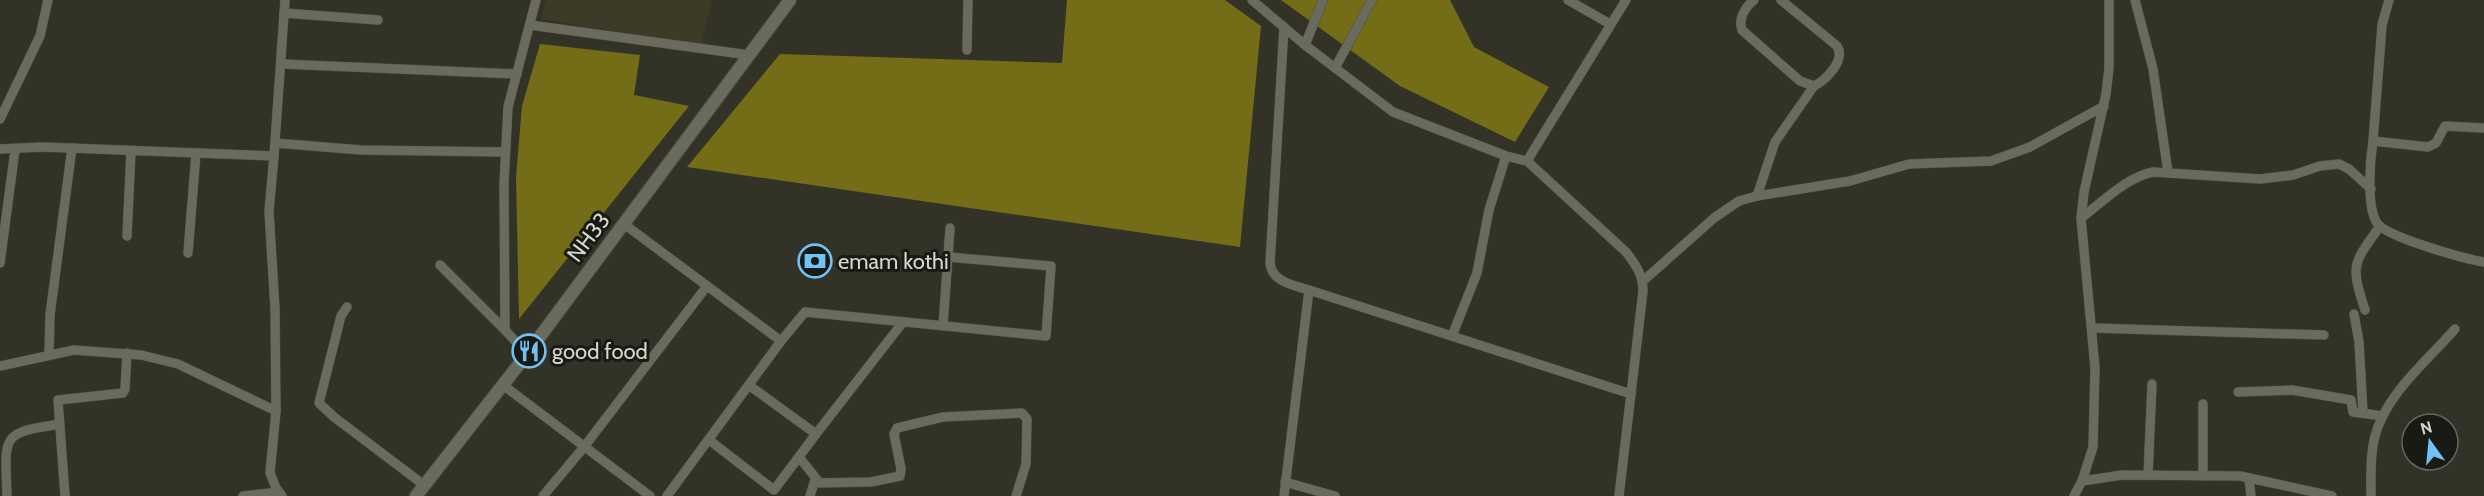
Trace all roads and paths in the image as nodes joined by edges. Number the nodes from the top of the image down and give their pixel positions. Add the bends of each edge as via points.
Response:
1 (48, 0) edge
2 (285, 0) edge
3 (536, 0) edge
4 (790, 0) edge
5 (968, 0) edge
6 (1252, 0) edge
7 (1323, 0) edge
8 (1372, 0) edge
9 (1568, 0) edge
10 (1626, 0) edge
11 (1781, 0) edge
12 (2109, 0) edge
13 (2135, 0) edge
14 (2389, 0) edge
15 (1748, 2) edge
16 (284, 13) junction
17 (378, 20) dead end
18 (1610, 24) junction
19 (530, 25) junction
20 (1284, 27) junction
21 (1305, 45) junction
22 (967, 50) dead end
23 (749, 55) junction
24 (282, 64) junction
25 (1335, 68) junction
26 (517, 74) junction
27 (1814, 86) junction
28 (2104, 106) junction
29 (0, 119) edge
30 (2484, 128) edge
31 (2373, 141) junction
32 (275, 142) junction
33 (72, 148) junction
34 (0, 149) edge
35 (15, 150) junction
36 (131, 151) junction
37 (505, 152) junction
38 (196, 153) junction
39 (274, 156) junction
40 (1506, 156) junction
41 (1527, 161) junction
42 (2168, 172) junction
43 (2371, 189) junction
44 (1757, 196) junction
45 (2081, 218) junction
46 (624, 224) junction
47 (2380, 226) junction
48 (950, 228) dead end
49 (127, 236) dead end
50 (188, 253) dead end
51 (948, 257) junction
52 (2484, 262) edge
53 (0, 263) edge
54 (440, 265) dead end
55 (1643, 281) junction
56 (707, 286) junction
57 (1309, 291) junction
58 (347, 307) dead end
59 (2365, 310) dead end
60 (2354, 314) dead end
61 (903, 322) junction
62 (943, 326) junction
63 (2092, 328) junction
64 (2455, 329) dead end
65 (505, 330) junction
66 (2324, 335) dead end
67 (1452, 336) junction
68 (781, 341) junction
69 (127, 353) junction
70 (50, 354) junction
71 (527, 354) junction
72 (0, 366) edge
73 (2152, 384) dead end
74 (503, 385) junction
75 (750, 386) junction
76 (2238, 392) dead end
77 (1631, 394) junction
78 (2203, 404) dead end
79 (276, 411) junction
80 (2363, 413) junction
81 (2383, 416) junction
82 (60, 424) junction
83 (816, 434) junction
84 (709, 440) junction
85 (584, 447) junction
86 (799, 457) junction
87 (2090, 460) junction
88 (2148, 475) junction
89 (2104, 476) junction
90 (2203, 476) junction
91 (2249, 478) junction
92 (2082, 481) junction
93 (1285, 482) junction
94 (819, 483) junction
95 (424, 484) junction
96 (280, 494) edge
97 (7, 496) edge
98 (64, 496) edge
99 (243, 496) edge
100 (416, 496) edge
101 (543, 496) edge
102 (650, 496) edge
103 (667, 496) edge
104 (810, 496) edge
105 (1016, 496) edge
106 (1284, 496) edge
107 (1335, 496) edge
108 (1619, 496) edge
109 (2074, 496) edge
110 (2251, 496) edge
111 (2331, 496) edge
112 (2371, 496) edge

1 - 29 street via 40,36
2 - 16 street
3 - 19 street
4 - 23 main road, NH33
5 - 22 street
6 - 20 street
7 - 21 street
8 - 25 street
9 - 18 street
10 - 18 street
11 - 27 street via 1841,52 1840,59
12 - 28 street via 2109,68
13 - 42 street via 2153,69
14 - 31 street via 2382,25
15 - 27 street via 1740,23 1745,34 1800,81
16 - 17 street
16 - 24 street
18 - 41 street
19 - 23 street
19 - 26 street
20 - 21 street
20 - 57 street via 1270,263 1278,279
21 - 25 street
23 - 46 main road, NH33
24 - 26 street
24 - 32 street
25 - 40 street via 1393,112
26 - 37 street via 508,107
27 - 44 street via 1775,142
28 - 44 street via 2030,147 1991,161 1910,164 1850,181
28 - 45 street
30 - 31 street via 2445,126 2436,143 2428,147
31 - 43 street
32 - 37 street via 361,150
32 - 39 street
33 - 35 street
33 - 36 street
33 - 70 street via 50,315
34 - 35 street
35 - 53 street
36 - 38 street
36 - 49 street
37 - 65 street
38 - 39 street
38 - 50 street
39 - 79 street via 269,232
40 - 41 street
40 - 67 street via 1489,210 1477,273
41 - 55 street via 1626,252
42 - 43 street via 2254,179 2339,164
42 - 45 street via 2134,178
43 - 47 street via 2373,215
44 - 55 street via 1723,211
45 - 63 street
46 - 56 street
46 - 71 main road, NH33
47 - 52 street via 2463,259
47 - 59 street via 2355,264 2356,283
48 - 51 street
51 - 62 street
51 - 62 street via 1051,266 1047,324 1046,336
54 - 65 street
55 - 77 street
56 - 68 street
56 - 85 street
57 - 67 street
57 - 93 street
58 - 95 street via 341,316 320,403
60 - 80 street via 2360,342
61 - 62 street
61 - 68 street via 805,312
61 - 83 street
63 - 66 street
63 - 87 street via 2095,368
64 - 81 street via 2398,392
65 - 71 street
67 - 77 street
68 - 75 street
69 - 70 street via 74,350
69 - 79 street via 172,362
69 - 82 street via 123,393 59,399
70 - 72 street
71 - 74 main road, NH33
73 - 88 street
74 - 85 street
74 - 95 main road, NH33
75 - 83 street
75 - 84 street
76 - 80 street via 2302,392 2352,401 2352,411
77 - 108 street
78 - 90 street
79 - 96 street via 270,473
80 - 81 street
81 - 112 street via 2373,448
82 - 97 street via 25,429 9,439
82 - 98 street
83 - 86 street
84 - 86 street via 774,490
84 - 103 street
85 - 101 street
85 - 102 street
86 - 94 street
87 - 89 street
87 - 92 street
88 - 89 street
88 - 90 street
89 - 92 street
90 - 91 street
91 - 110 street
91 - 111 street
92 - 109 street
93 - 106 street
93 - 107 street
94 - 104 street via 812,486
94 - 105 street via 898,477 901,472 894,432 900,427 944,417 1022,413 1027,424 1026,464
95 - 100 main road, NH33
96 - 99 street

